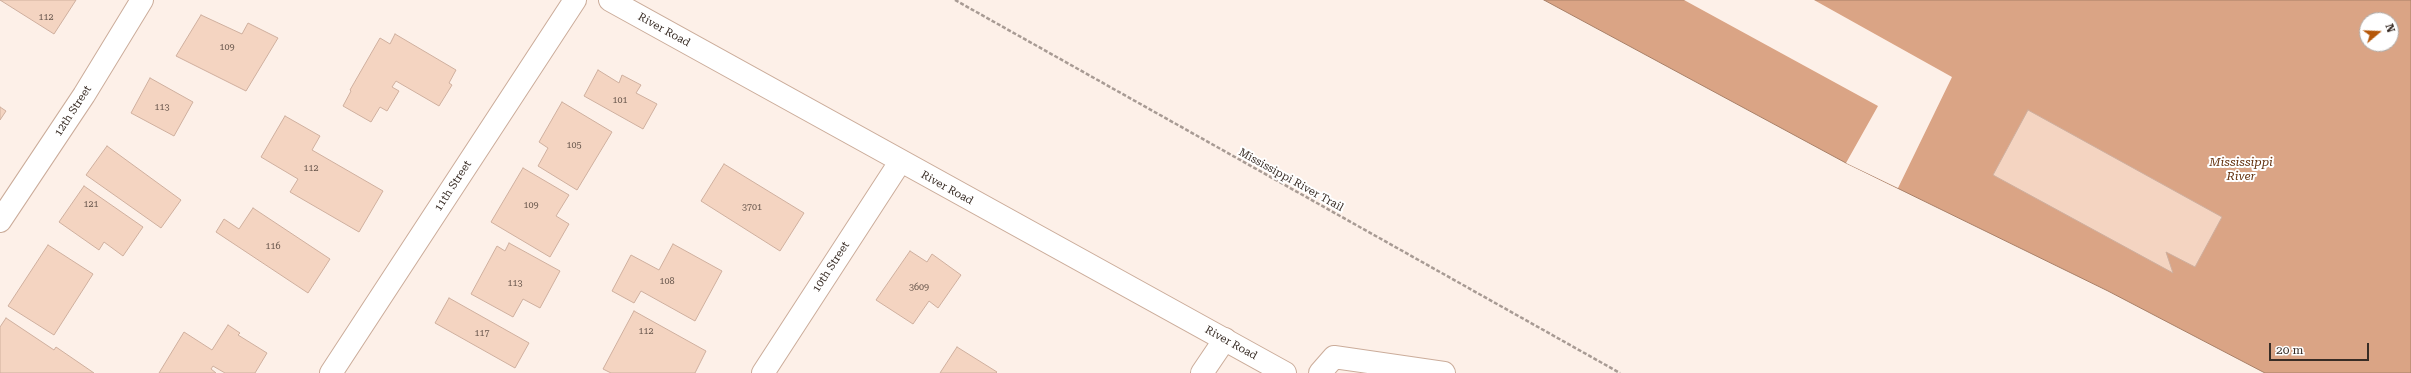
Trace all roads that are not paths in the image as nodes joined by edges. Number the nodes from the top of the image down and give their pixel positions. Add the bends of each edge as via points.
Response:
1 (142, 0) edge
2 (575, 0) edge
3 (610, 0) edge
4 (900, 162) junction
5 (0, 221) edge
6 (1225, 340) junction
7 (331, 373) edge
8 (763, 373) edge
9 (1202, 373) edge
10 (1285, 373) edge
11 (1320, 373) edge
12 (1444, 373) edge

1 - 5 street, 12th Street via 84,95
2 - 7 street, 11th Street
3 - 4 street, River Road
4 - 6 street, River Road
4 - 8 street, 10th Street
6 - 9 street
6 - 10 street, River Road
11 - 12 street via 1334,357

